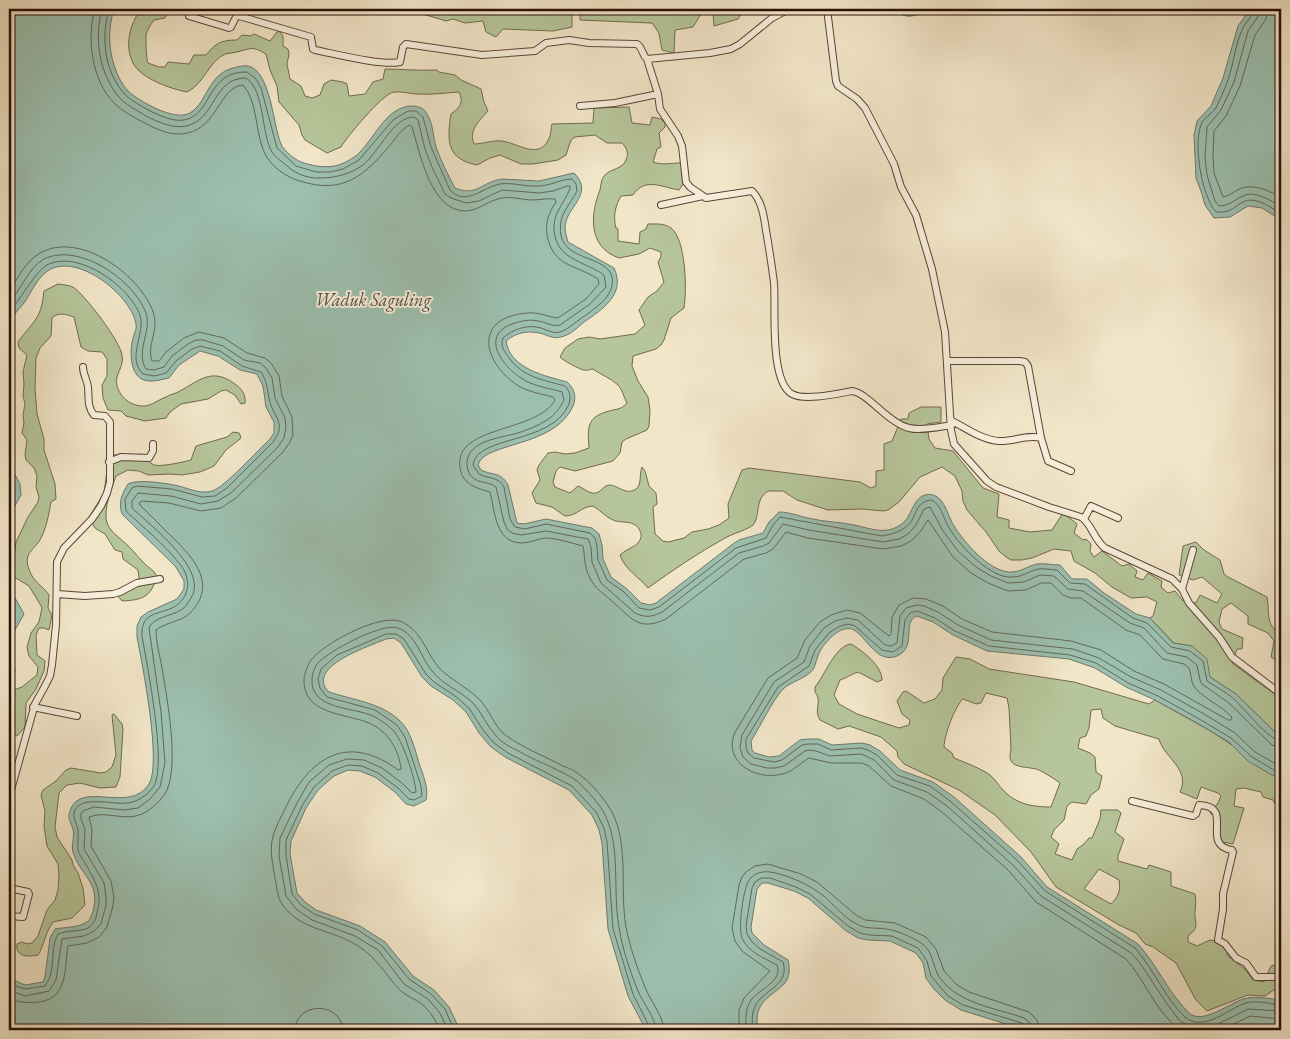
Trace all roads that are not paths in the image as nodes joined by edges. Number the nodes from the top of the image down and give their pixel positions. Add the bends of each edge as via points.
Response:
1 (789, 9) edge
2 (828, 9) edge
3 (189, 16) dead end
4 (647, 59) junction
5 (658, 94) junction
6 (580, 106) dead end
7 (703, 196) junction
8 (661, 205) dead end
9 (947, 361) junction
10 (83, 367) dead end
11 (952, 423) junction
12 (1041, 438) junction
13 (153, 444) dead end
14 (110, 462) junction
15 (1071, 471) dead end
16 (1118, 518) dead end
17 (1084, 519) junction
18 (1193, 550) dead end
19 (160, 579) dead end
20 (1182, 589) junction
21 (57, 594) junction
22 (1281, 694) edge
23 (34, 708) junction
24 (76, 716) dead end
25 (9, 797) edge
26 (1132, 801) dead end
27 (9, 888) edge
28 (9, 916) edge
29 (1281, 977) edge

1 - 4 street via 731,49
2 - 9 street via 838,86 856,99 869,115 916,215 932,268 945,332
3 - 4 street via 229,28 239,16 311,36 316,50 390,62 400,62 406,44 482,55 535,52 546,43 573,40 637,44
4 - 5 street
5 - 6 street
5 - 7 street via 660,109 682,146 686,182
7 - 8 street
7 - 11 street via 749,191 761,207 774,285 778,368 788,391 806,397 858,392 907,428
9 - 11 street
9 - 12 street via 1025,362
10 - 14 street via 90,411 94,415 105,416 110,422
11 - 12 street via 991,440
11 - 17 street via 954,444 996,488
12 - 15 street via 1048,461
13 - 14 street via 149,458 121,457
14 - 21 street via 110,482 101,506 64,548 57,562
16 - 17 street via 1091,506
17 - 20 street via 1105,548 1168,577
18 - 20 street
19 - 21 street via 137,583 113,594
20 - 22 street via 1189,603 1232,657
21 - 23 street via 50,676
23 - 24 street
23 - 25 street
26 - 29 street via 1193,816 1199,804 1214,810 1218,844 1233,852 1223,894 1218,940 1246,963 1256,977
27 - 28 street via 29,894 23,917

